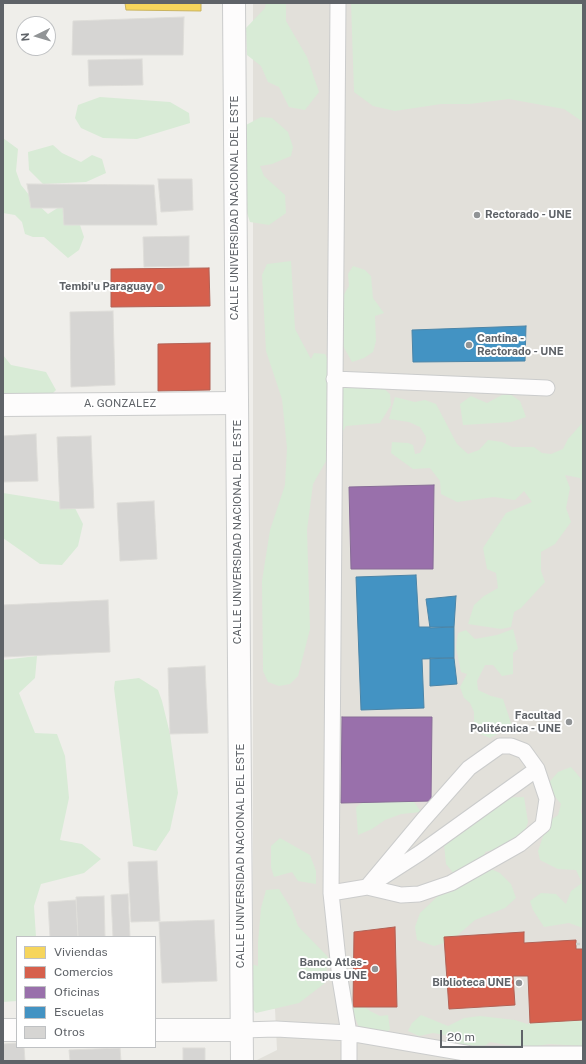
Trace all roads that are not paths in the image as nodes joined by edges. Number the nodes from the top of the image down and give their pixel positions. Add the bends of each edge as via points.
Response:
1 (234, 3) edge
2 (338, 3) edge
3 (334, 379) junction
4 (548, 388) dead end
5 (237, 403) junction
6 (3, 405) edge
7 (537, 769) junction
8 (367, 887) junction
9 (331, 893) junction
10 (3, 1030) edge
11 (16, 1030) edge
12 (156, 1030) edge
13 (242, 1030) junction
14 (349, 1033) junction
15 (583, 1054) edge
16 (242, 1061) edge
17 (349, 1061) edge

1 - 5 street, CALLE UNIVERSIDAD NACIONAL DEL ESTE
2 - 3 lane
3 - 4 lane
3 - 9 lane
5 - 6 street, A. GONZALEZ
5 - 13 street, CALLE UNIVERSIDAD NACIONAL DEL ESTE
7 - 8 lane via 420,853
7 - 8 lane via 524,751 511,746 500,746 469,768
7 - 8 lane via 547,799 543,825 520,844 451,883 419,894 401,895
8 - 9 lane
9 - 14 lane via 340,979
10 - 11 street
12 - 13 street
13 - 14 lane
13 - 16 street, CALLE UNIVERSIDAD NACIONAL DEL ESTE
14 - 15 lane via 471,1054
14 - 17 lane

